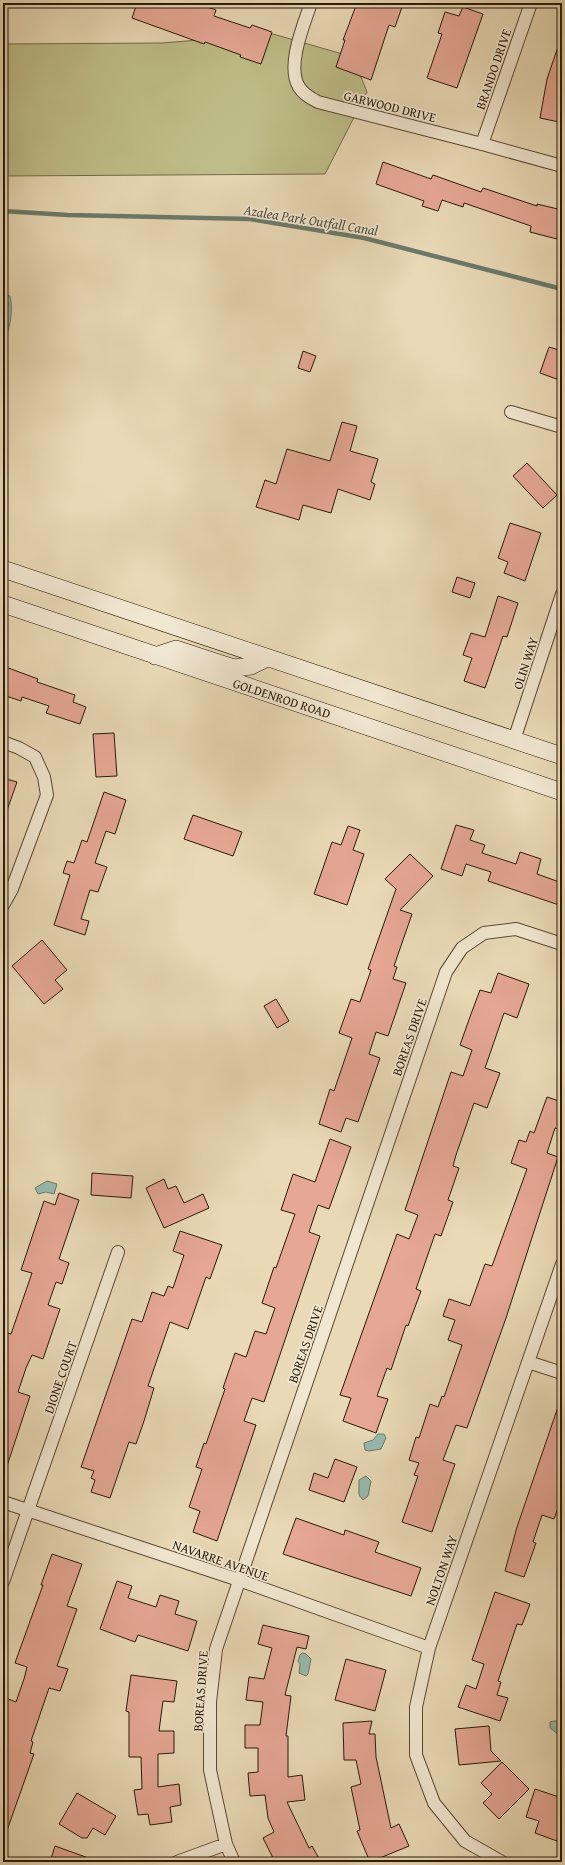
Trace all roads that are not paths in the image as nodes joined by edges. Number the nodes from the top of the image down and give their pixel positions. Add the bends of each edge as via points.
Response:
1 (310, 3) edge
2 (531, 3) edge
3 (482, 144) junction
4 (562, 166) edge
5 (511, 412) dead end
6 (562, 427) edge
7 (3, 569) edge
8 (562, 594) edge
9 (3, 604) edge
10 (155, 656) junction
11 (267, 658) junction
12 (514, 740) junction
13 (3, 742) edge
14 (562, 756) edge
15 (562, 792) edge
16 (3, 905) edge
17 (562, 944) edge
18 (118, 1252) dead end
19 (562, 1264) edge
20 (528, 1362) junction
21 (562, 1373) edge
22 (3, 1502) edge
23 (28, 1510) junction
24 (239, 1580) junction
25 (3, 1582) edge
26 (429, 1648) junction
27 (226, 1844) junction
28 (176, 1862) edge
29 (234, 1862) edge
30 (502, 1862) edge

1 - 3 street, GARWOOD DRIVE via 295,58 294,72 298,86 306,95 318,102
2 - 3 street, BRANDO DRIVE
3 - 4 street, GARWOOD DRIVE
5 - 6 street
7 - 11 main road
8 - 12 street, OLIN WAY
9 - 10 main road, GOLDENROD ROAD
10 - 11 main road via 176,649 234,668 251,666
10 - 15 main road, GOLDENROD ROAD
11 - 12 main road
12 - 14 main road
13 - 16 street via 35,757 44,777 46,795 12,889
17 - 24 street, BOREAS DRIVE via 516,929 484,933 462,948 446,972
18 - 23 street, DIONE COURT
19 - 20 street, NOLTON WAY
20 - 21 street
20 - 26 street, NOLTON WAY
22 - 23 street, NAVARRE AVENUE
23 - 24 street, NAVARRE AVENUE
23 - 25 street, DIONE COURT
24 - 26 street, NAVARRE AVENUE
24 - 27 street, BOREAS DRIVE via 216,1649 210,1702 210,1770
26 - 30 street, NOLTON WAY via 416,1707 416,1755 434,1803 465,1841
27 - 28 street
27 - 29 street, BOREAS DRIVE

